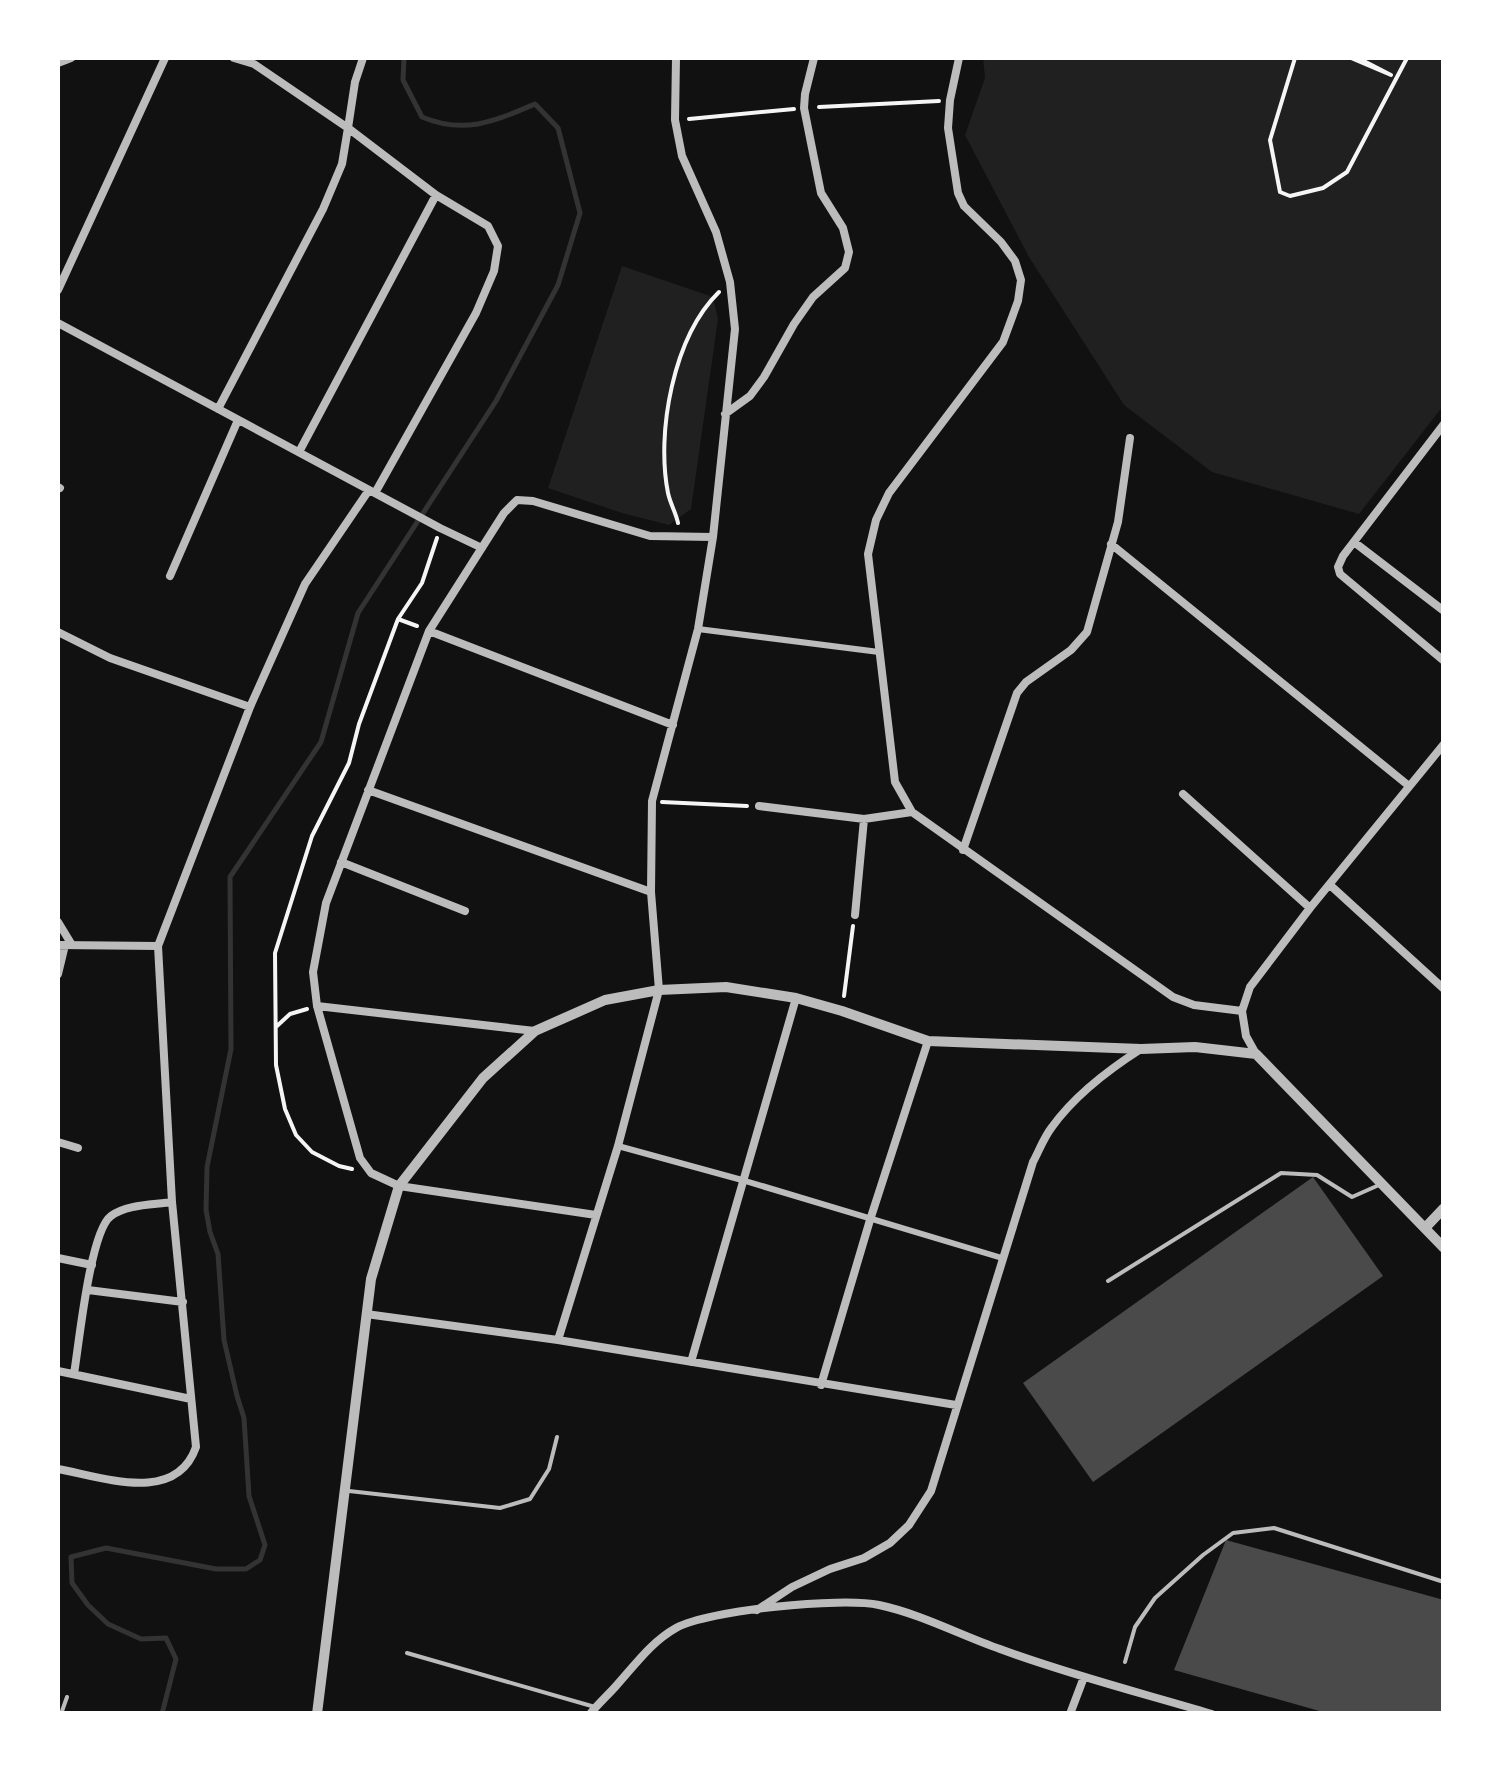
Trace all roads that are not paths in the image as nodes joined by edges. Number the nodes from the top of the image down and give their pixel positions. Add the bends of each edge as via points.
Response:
1 (70, 58) edge
2 (164, 58) edge
3 (234, 58) edge
4 (363, 58) edge
5 (676, 58) edge
6 (814, 58) edge
7 (960, 58) edge
8 (58, 63) edge
9 (348, 128) junction
10 (436, 195) junction
11 (58, 290) edge
12 (58, 323) edge
13 (218, 408) junction
14 (725, 414) junction
15 (238, 420) junction
16 (1444, 424) edge
17 (1130, 438) dead end
18 (299, 452) junction
19 (372, 492) junction
20 (713, 537) junction
21 (1354, 542) junction
22 (1112, 544) junction
23 (482, 548) junction
24 (170, 576) dead end
25 (1444, 610) edge
26 (698, 629) junction
27 (429, 630) junction
28 (58, 632) edge
29 (880, 652) junction
30 (1444, 661) edge
31 (250, 708) junction
32 (672, 725) junction
33 (1444, 744) edge
34 (1410, 786) junction
35 (368, 790) junction
36 (1183, 794) dead end
37 (759, 806) road end
38 (912, 812) junction
39 (864, 818) junction
40 (963, 850) junction
41 (342, 862) junction
42 (1330, 884) junction
43 (650, 892) junction
44 (1310, 908) junction
45 (465, 911) dead end
46 (855, 914) road end
47 (58, 922) edge
48 (65, 945) edge
49 (158, 946) junction
50 (58, 974) edge
51 (1444, 989) edge
52 (659, 990) junction
53 (796, 998) junction
54 (317, 1006) junction
55 (1242, 1012) junction
56 (535, 1032) junction
57 (928, 1041) junction
58 (1141, 1049) junction
59 (1256, 1054) junction
60 (58, 1142) edge
61 (618, 1146) junction
62 (78, 1148) dead end
63 (742, 1180) junction
64 (1382, 1184) junction
65 (399, 1186) junction
66 (172, 1202) junction
67 (1444, 1208) edge
68 (596, 1215) junction
69 (870, 1220) junction
70 (1424, 1228) junction
71 (1444, 1248) edge
72 (58, 1258) edge
73 (1002, 1258) junction
74 (92, 1265) junction
75 (1108, 1280) dead end
76 (88, 1290) junction
77 (183, 1302) junction
78 (366, 1314) junction
79 (558, 1340) junction
80 (691, 1362) junction
81 (58, 1371) edge
82 (74, 1374) junction
83 (821, 1384) junction
84 (192, 1399) junction
85 (956, 1405) junction
86 (556, 1437) dead end
87 (58, 1469) edge
88 (345, 1491) junction
89 (1444, 1582) edge
90 (756, 1610) junction
91 (408, 1653) dead end
92 (1126, 1662) dead end
93 (1084, 1677) junction
94 (66, 1698) dead end
95 (593, 1710) edge
96 (1207, 1713) edge
97 (61, 1714) edge
98 (317, 1714) edge
99 (1070, 1714) edge

1 - 8 street
2 - 11 street
3 - 9 street via 254,64
4 - 9 street
5 - 14 street via 674,120 682,156 730,282 735,329
6 - 14 street via 804,108 821,193 843,228 845,268 803,310 750,396
7 - 29 street via 948,128 958,193 1008,252 1021,280 1003,342 889,493 876,520 868,554
9 - 10 street
9 - 13 street via 323,209
10 - 18 street
10 - 19 street via 488,226 498,246 494,271
12 - 13 street
13 - 15 street
14 - 20 street
15 - 18 street
15 - 24 street
16 - 21 street
17 - 22 street
18 - 19 street
19 - 23 street
19 - 31 street via 305,584
20 - 23 street via 650,536 516,500
20 - 26 street
21 - 25 street
21 - 30 street via 1340,561 1340,574
22 - 34 street
22 - 40 street via 1087,632 1017,693
23 - 27 street
26 - 29 street
26 - 32 street
27 - 32 street
27 - 35 street
28 - 31 street via 110,658
29 - 38 street via 895,782
31 - 49 street
32 - 43 street via 652,801
33 - 34 street
34 - 42 street
35 - 41 street
35 - 43 street
36 - 44 street
37 - 39 street
38 - 39 street
38 - 40 street
39 - 46 street
40 - 55 street via 1173,998
41 - 45 street
41 - 54 street via 312,972
42 - 44 street
42 - 51 street
43 - 52 street
44 - 55 street via 1250,987
47 - 48 street
48 - 49 street
48 - 50 street
49 - 66 street
52 - 53 street via 726,987
52 - 56 street via 605,1000
52 - 61 street
53 - 57 street
53 - 63 street
54 - 56 street
54 - 65 street via 360,1158 372,1173
55 - 59 street
56 - 65 street via 483,1078
57 - 58 street
57 - 69 street
58 - 59 street
58 - 73 street via 1098,1080 1052,1127 1033,1162
59 - 64 street
60 - 62 street
61 - 63 street
61 - 68 street
63 - 69 street
63 - 80 street
64 - 70 street
64 - 75 lane via 1352,1197 1317,1175 1281,1173
65 - 68 street
65 - 78 street
66 - 74 street via 108,1217
66 - 77 street
67 - 70 street
68 - 79 street
69 - 73 street
69 - 83 street
70 - 71 street
72 - 74 street
73 - 85 street
74 - 76 street
76 - 77 street
76 - 82 street
77 - 84 street
78 - 79 street
78 - 88 street
79 - 80 street
80 - 83 street
81 - 82 street
82 - 84 street
83 - 85 street
84 - 87 street via 196,1447 176,1476 145,1484
85 - 90 street via 931,1490 910,1525 864,1558 792,1587
86 - 88 lane via 549,1468 530,1498 500,1508
88 - 98 street
89 - 92 lane via 1274,1528 1233,1533 1154,1598 1135,1628
90 - 93 street via 876,1604
90 - 95 street via 675,1628
91 - 95 lane
93 - 96 street
93 - 99 street
94 - 97 lane

